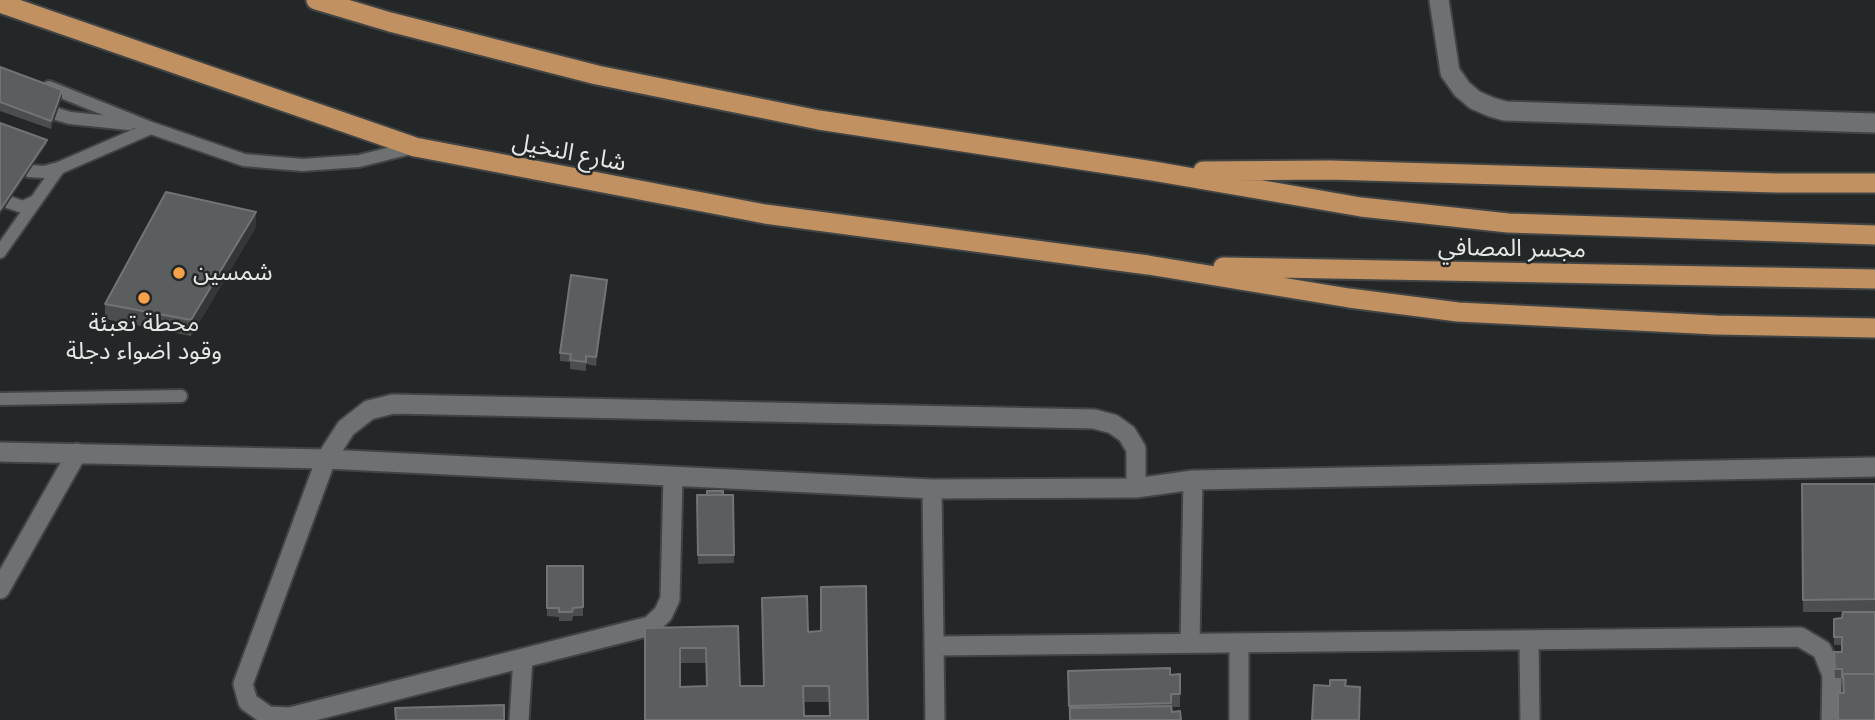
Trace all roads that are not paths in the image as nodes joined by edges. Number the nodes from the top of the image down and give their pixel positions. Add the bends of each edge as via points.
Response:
1 (316, 0) edge
2 (1439, 0) edge
3 (0, 3) edge
4 (38, 83) edge
5 (32, 106) edge
6 (1875, 123) edge
7 (151, 128) junction
8 (415, 147) junction
9 (58, 167) junction
10 (29, 171) edge
11 (1153, 171) junction
12 (1875, 183) edge
13 (35, 201) junction
14 (8, 202) edge
15 (15, 231) junction
16 (1875, 235) edge
17 (0, 236) edge
18 (0, 253) edge
19 (1148, 265) junction
20 (1875, 279) edge
21 (1875, 328) edge
22 (181, 396) dead end
23 (0, 399) edge
24 (0, 453) edge
25 (77, 453) junction
26 (326, 459) junction
27 (1875, 467) edge
28 (673, 477) junction
29 (1193, 480) junction
30 (1136, 488) junction
31 (932, 489) junction
32 (0, 589) edge
33 (1529, 640) junction
34 (1190, 643) junction
35 (1239, 643) junction
36 (936, 646) junction
37 (523, 658) junction
38 (519, 720) edge
39 (935, 720) edge
40 (1239, 720) edge
41 (1530, 720) edge
42 (1831, 720) edge

1 - 11 highway via 597,75 819,120
2 - 6 street via 1450,72 1462,89 1491,107
3 - 8 highway, شارع النخيل
4 - 7 lane
5 - 7 lane via 70,118
7 - 8 lane via 244,160 302,165 359,161
7 - 9 lane
8 - 19 highway, شارع النخيل via 765,214
9 - 10 lane
9 - 13 lane
11 - 12 highway via 1329,170
11 - 16 highway, مجسر المصافي via 1374,209 1508,223
13 - 14 lane via 23,206
13 - 15 lane
15 - 17 lane
15 - 18 lane
19 - 20 highway, مجسر المصافي
19 - 21 highway via 1458,312
22 - 23 lane
24 - 25 street
25 - 26 street
25 - 32 street
26 - 28 street
26 - 30 street via 346,428 369,410 393,404 1094,419 1127,434 1136,449
26 - 37 street via 243,684 248,702 268,716 290,717
27 - 29 street
28 - 31 street
28 - 37 street via 670,599 663,614 650,626
29 - 30 street
29 - 34 street
30 - 31 street
31 - 36 street
33 - 35 street
33 - 41 street
33 - 42 street via 1800,637 1822,650 1832,675
34 - 35 street
34 - 36 street
35 - 40 street
36 - 39 street
37 - 38 street

